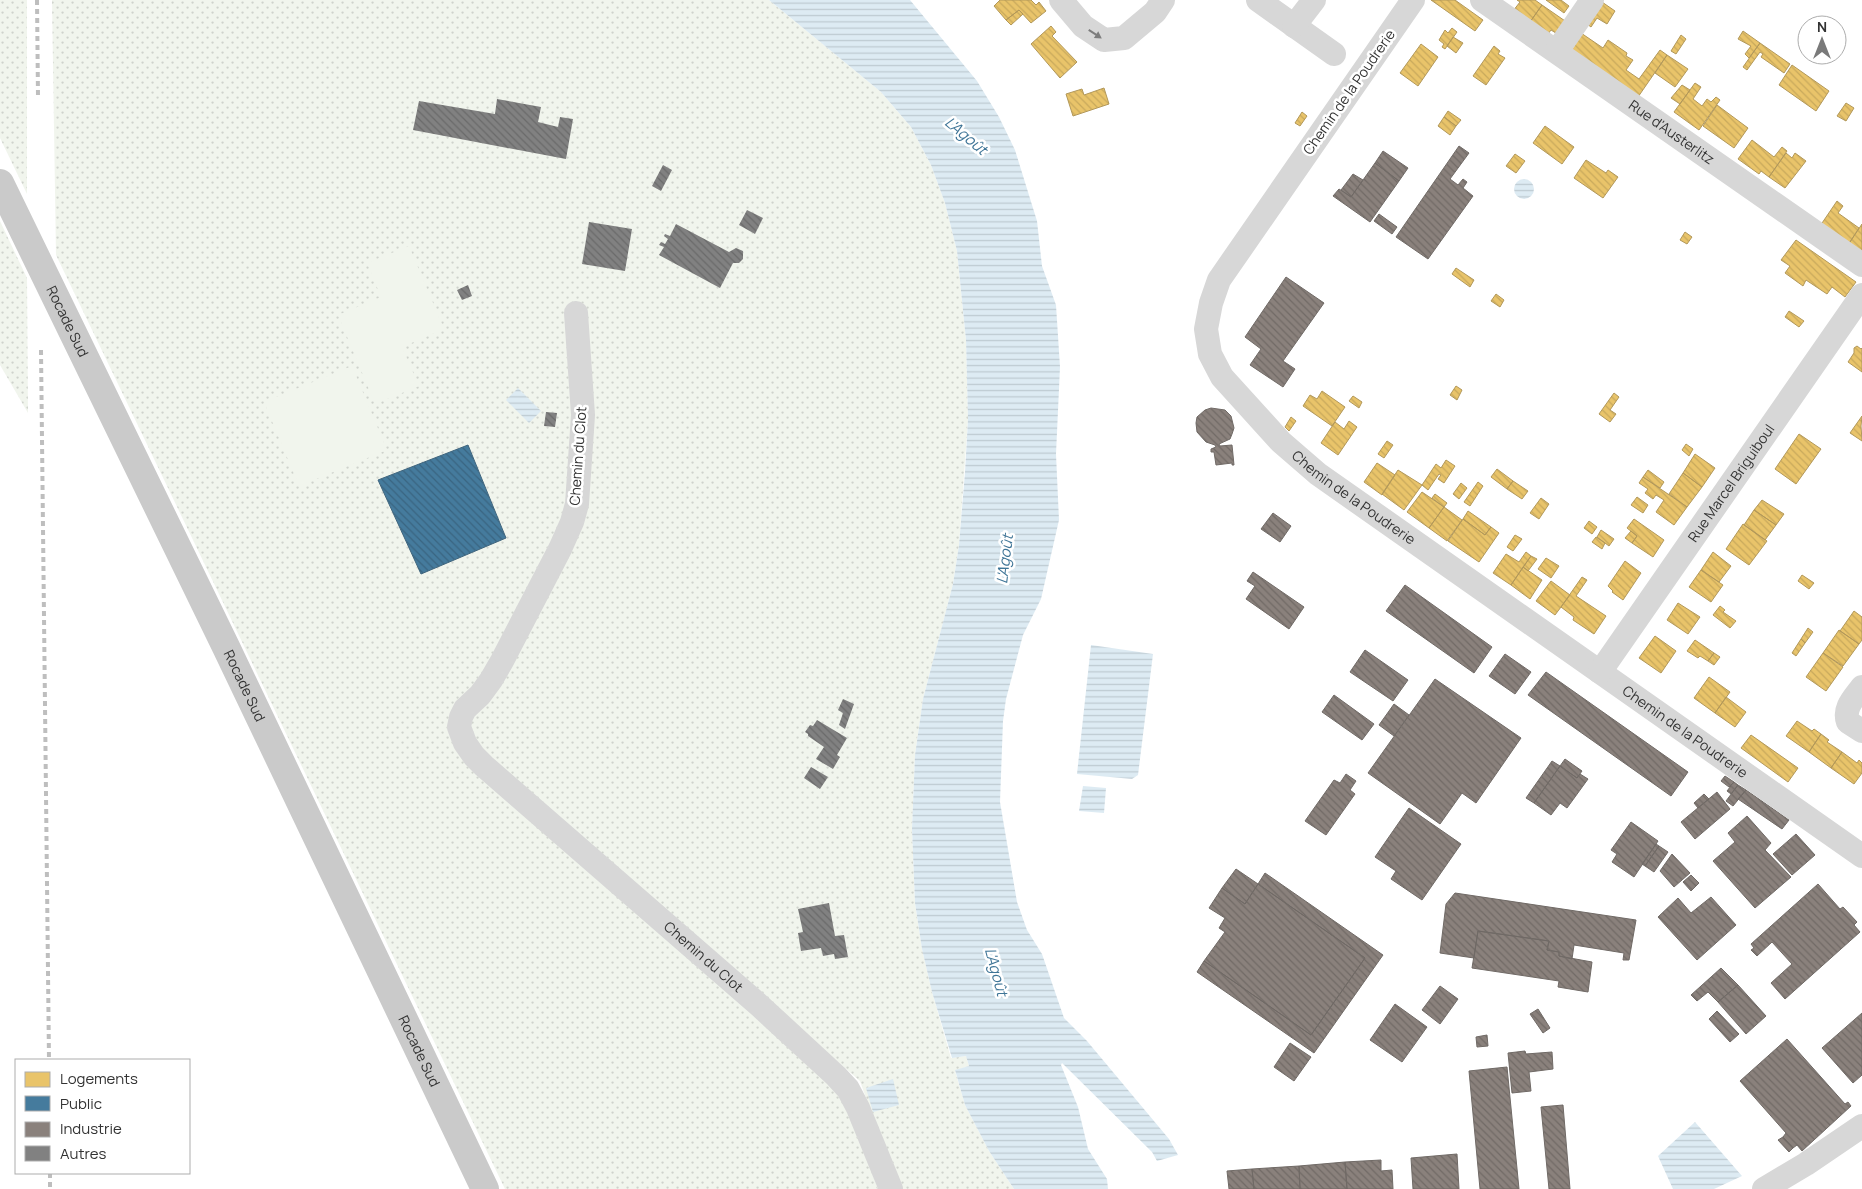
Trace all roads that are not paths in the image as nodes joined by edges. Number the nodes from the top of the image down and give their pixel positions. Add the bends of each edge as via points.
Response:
1 (1061, 0) edge
2 (1163, 0) edge
3 (1258, 0) edge
4 (1314, 0) edge
5 (1414, 0) edge
6 (1482, 0) edge
7 (1592, 0) edge
8 (1294, 26) junction
9 (1557, 51) junction
10 (1334, 54) dead end
11 (0, 183) edge
12 (1862, 265) edge
13 (1862, 295) edge
14 (576, 313) dead end
15 (1600, 672) junction
16 (1862, 687) edge
17 (1862, 731) edge
18 (1862, 856) edge
19 (1862, 1126) edge
20 (485, 1189) edge
21 (891, 1189) edge
22 (1764, 1189) edge

1 -> 2 street via 1083,26 1104,40 1124,38 1155,12
3 - 8 street
4 - 8 street
5 - 15 street, Chemin de la Poudrerie via 1219,280 1206,329 1210,354 1228,384 1281,442 1318,474
6 - 9 street, Rue d'Austerlitz
7 - 9 street
8 - 10 street
9 - 12 street, Rue d'Austerlitz
11 - 20 main road, Rocade Sud via 235,664
13 - 15 street, Rue Marcel Briguiboul
14 - 21 street, Chemin du Clot via 583,416 577,504 560,549 502,661 480,696 470,724 474,756 836,1076 848,1089 858,1108
15 - 18 street, Chemin de la Poudrerie
16 - 17 street via 1846,714 1848,722
19 - 22 street

